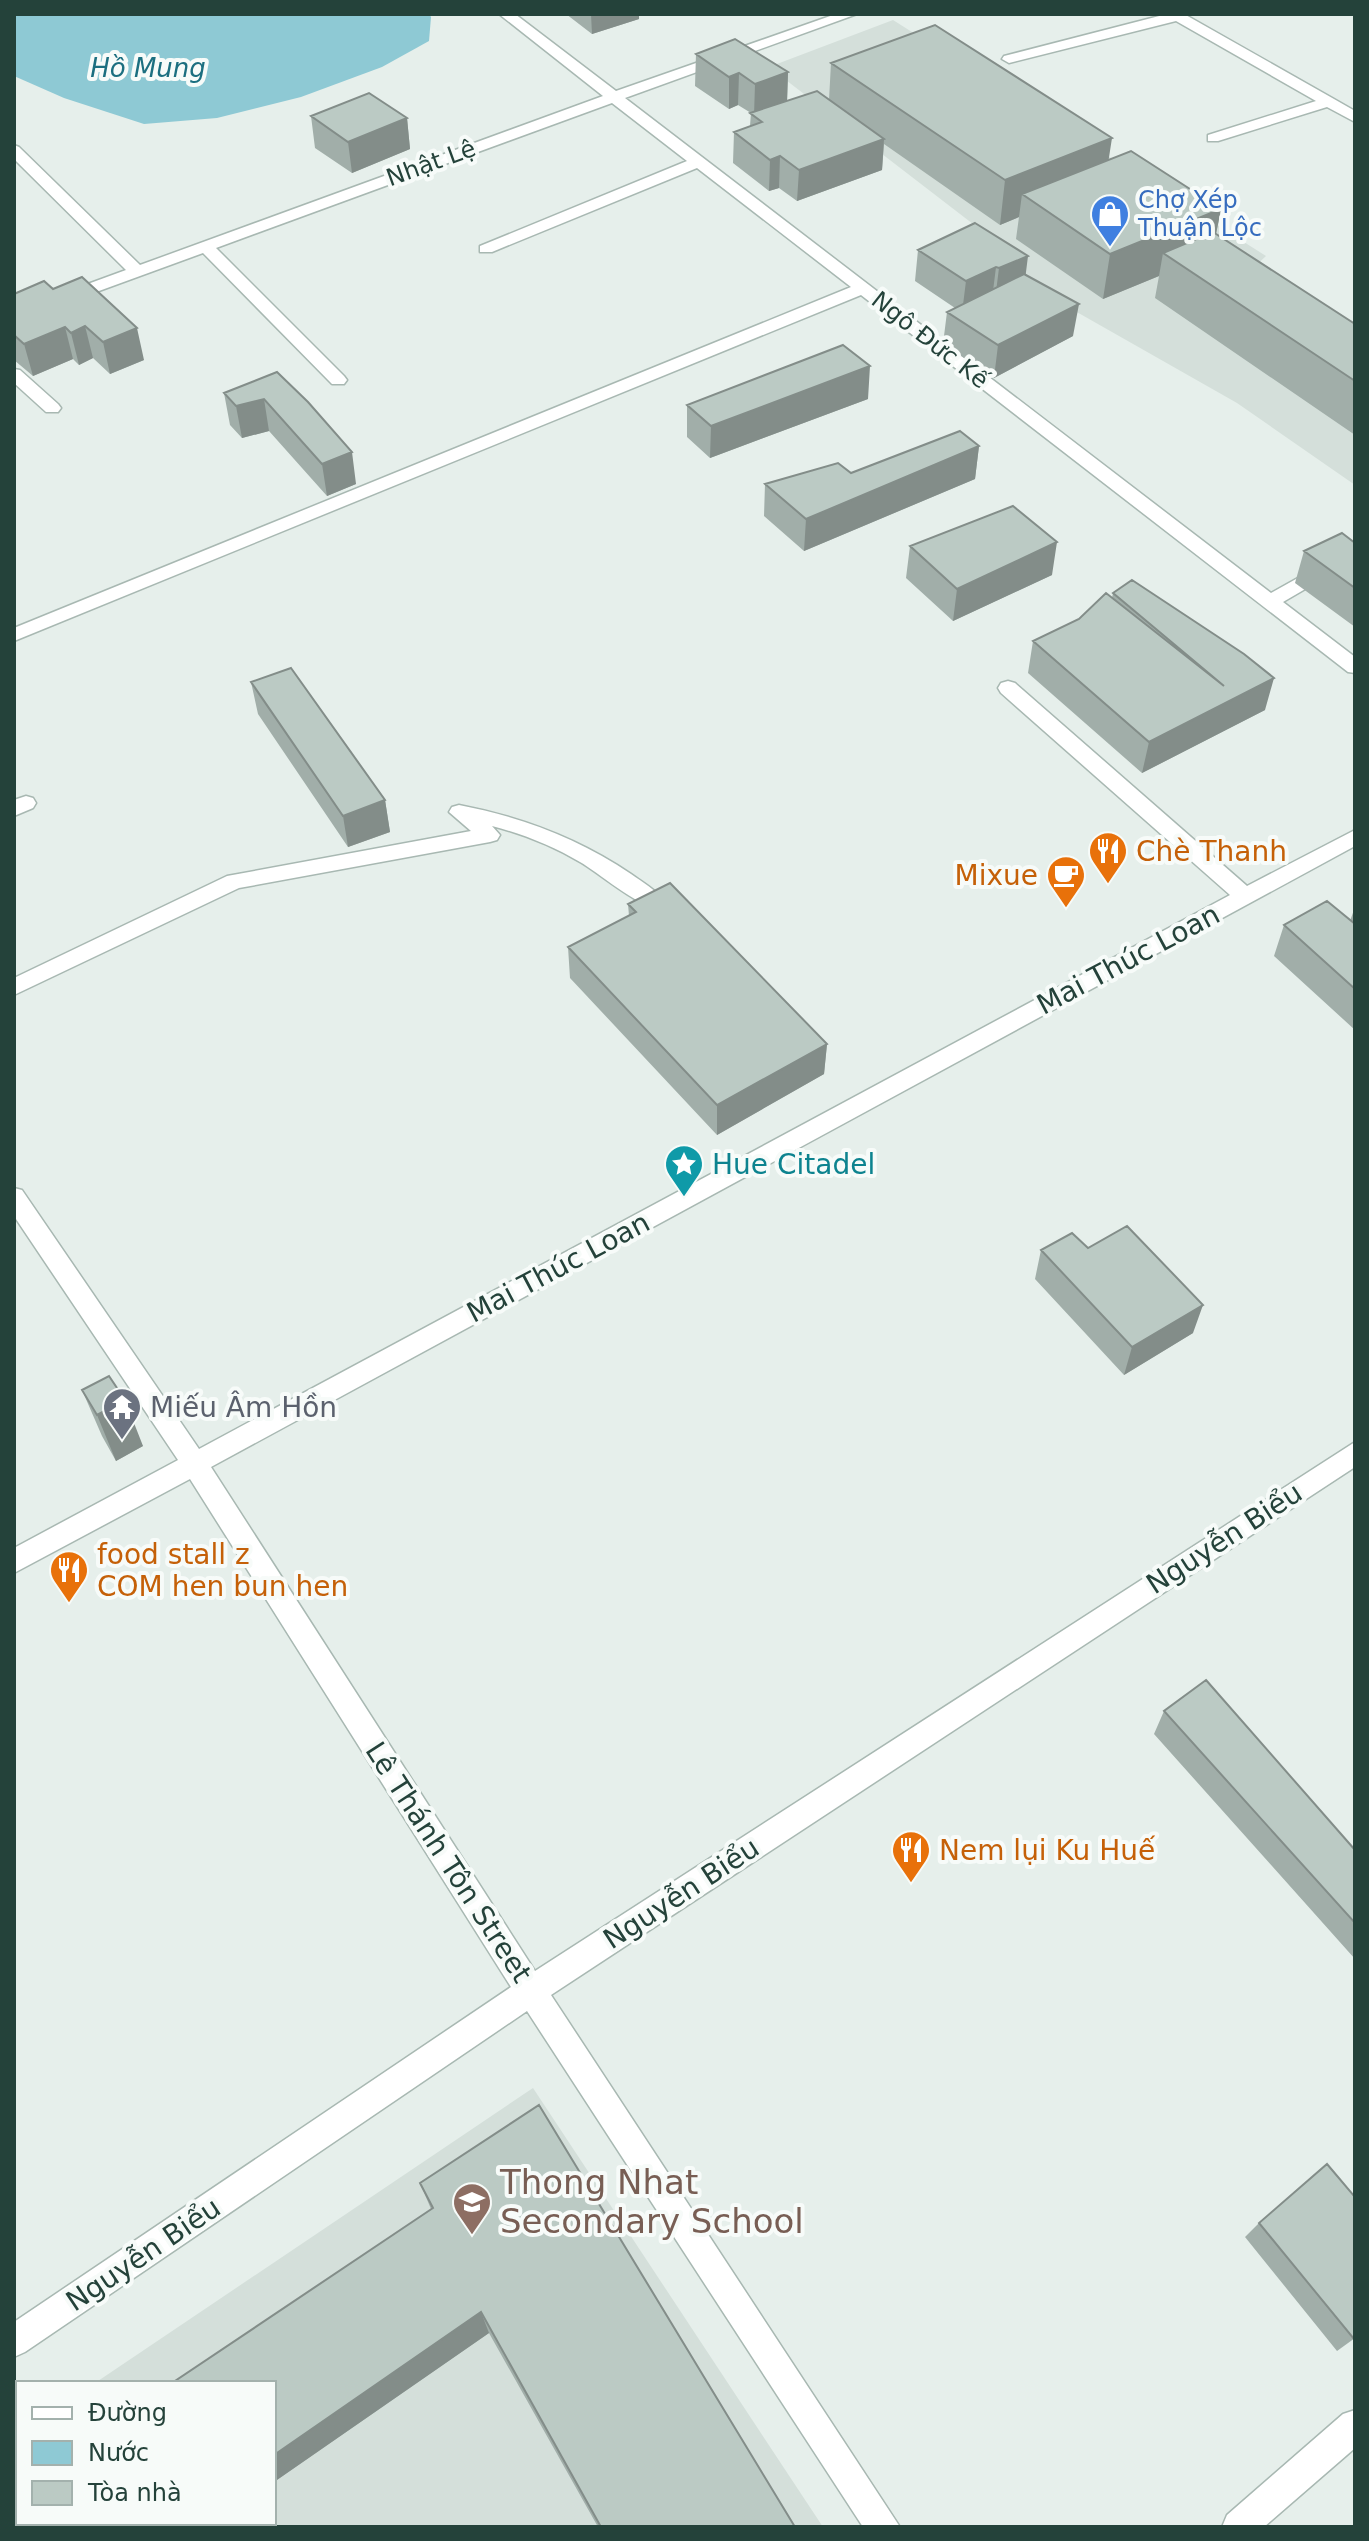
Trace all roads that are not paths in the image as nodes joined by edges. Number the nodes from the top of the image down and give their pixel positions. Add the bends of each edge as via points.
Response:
1 (506, 14) edge
2 (850, 14) edge
3 (1176, 15) edge
4 (1009, 59) dead end
5 (613, 97) junction
6 (1329, 102) junction
7 (1355, 117) edge
8 (1213, 138) dead end
9 (14, 150) edge
10 (698, 162) junction
11 (205, 246) junction
12 (486, 249) dead end
13 (137, 272) junction
14 (863, 288) junction
15 (14, 317) edge
16 (14, 374) edge
17 (338, 380) dead end
18 (52, 408) dead end
19 (1355, 552) edge
20 (1270, 601) junction
21 (14, 635) edge
22 (1355, 667) edge
23 (1008, 688) dead end
24 (1355, 837) edge
25 (1245, 896) junction
26 (653, 902) edge
27 (14, 987) edge
28 (14, 1197) edge
29 (1355, 1453) edge
30 (194, 1463) junction
31 (14, 1561) edge
32 (531, 1991) junction
33 (14, 2341) edge
34 (1355, 2426) edge
35 (883, 2527) edge
36 (1239, 2527) edge

1 - 5 street, Ngô Đức Kế
2 - 5 street, Nhật Lệ
3 - 4 street
3 - 6 street
5 - 10 street, Ngô Đức Kế
5 - 11 street, Nhật Lệ
6 - 7 street
6 - 8 street
9 - 13 street
10 - 12 street
10 - 14 street, Ngô Đức Kế
11 - 13 street, Nhật Lệ
11 - 17 street
13 - 15 street, Nhật Lệ
14 - 20 street, Ngô Đức Kế
14 - 21 street
16 - 18 street
19 - 20 street
20 - 22 street, Ngô Đức Kế
23 - 25 street
24 - 25 street, Mai Thúc Loan
25 - 30 street, Mai Thúc Loan
26 - 27 street via 577,850 496,818 459,812 490,835 234,881
28 - 30 street, Lê Thánh Tôn Street
29 - 32 street, Nguyễn Biểu
30 - 31 street, Mai Thúc Loan
30 - 32 street, Lê Thánh Tôn Street
32 - 33 street, Nguyễn Biểu
32 - 35 street, Lê Thánh Tôn Street
34 - 36 street

